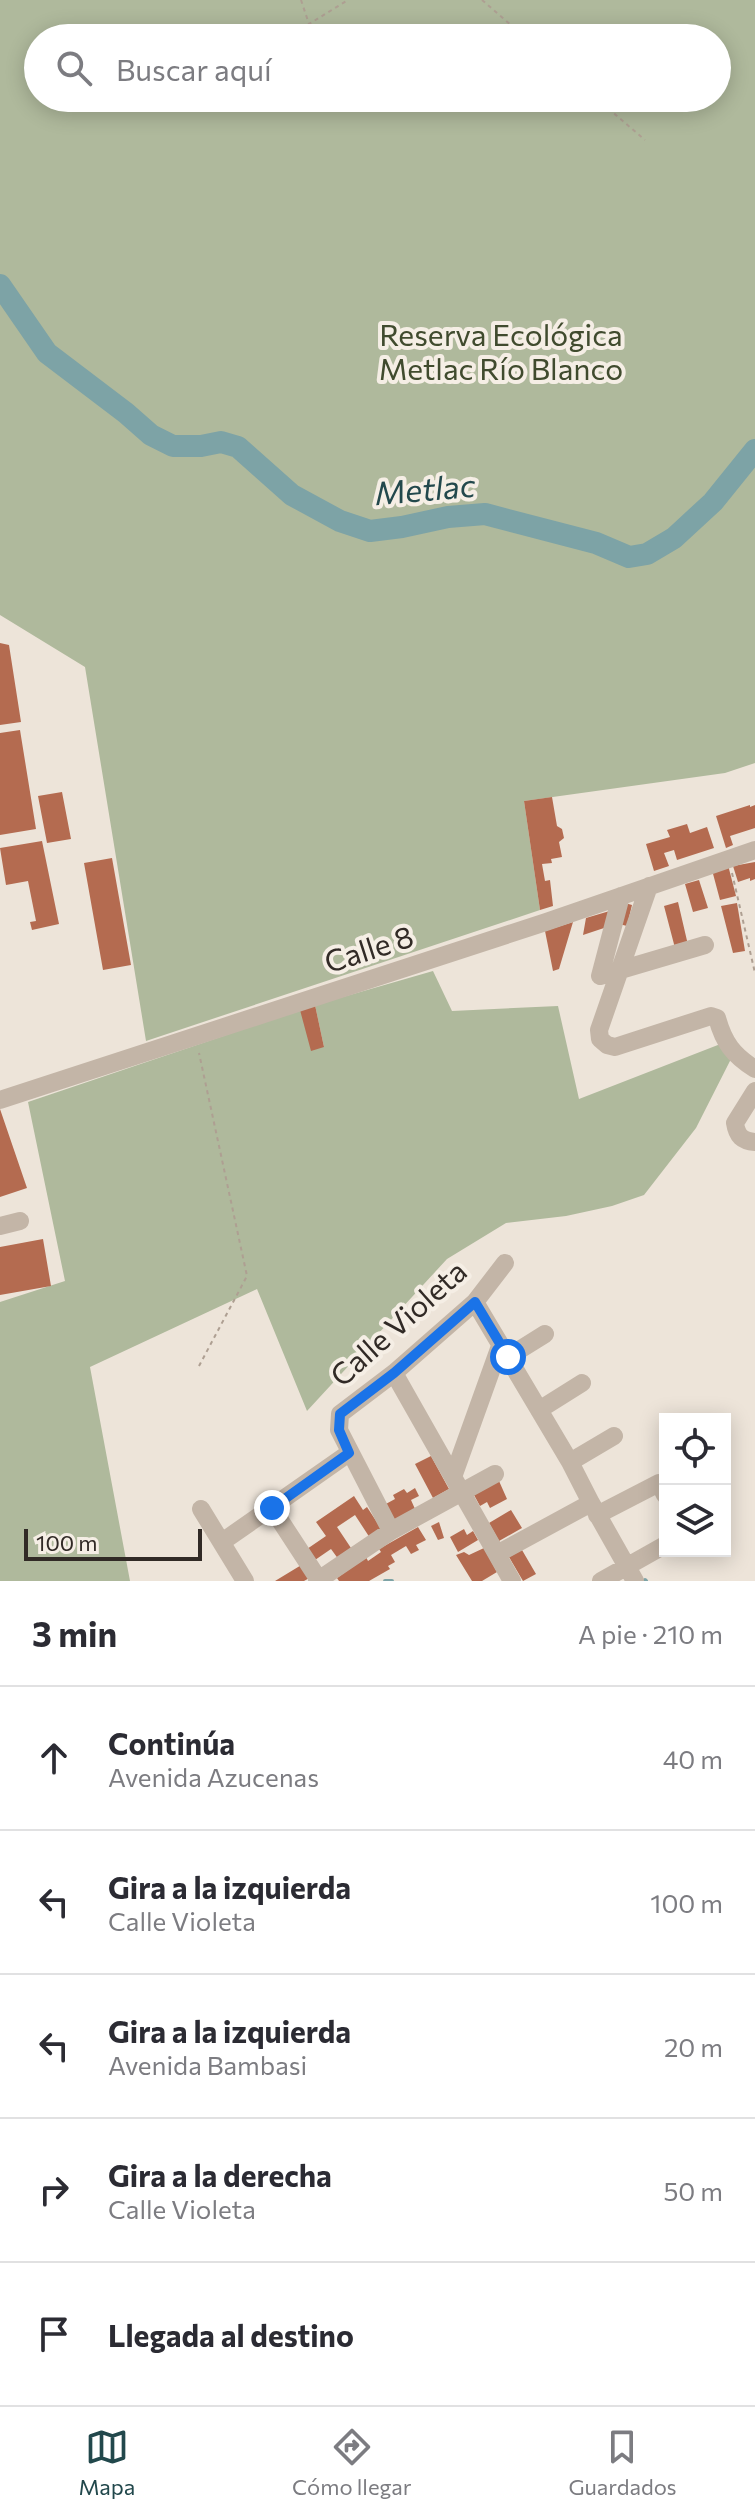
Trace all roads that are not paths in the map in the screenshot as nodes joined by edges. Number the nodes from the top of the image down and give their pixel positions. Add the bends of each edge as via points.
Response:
1 (755, 850) edge
2 (649, 886) junction
3 (621, 896) junction
4 (705, 945) dead end
5 (619, 971) junction
6 (755, 1069) edge
7 (755, 1091) edge
8 (0, 1100) edge
9 (755, 1142) edge
10 (20, 1221) dead end
11 (0, 1226) edge
12 (505, 1263) dead end
13 (475, 1302) junction
14 (545, 1334) dead end
15 (504, 1352) junction
16 (394, 1373) junction
17 (582, 1383) dead end
18 (539, 1410) junction
19 (614, 1436) dead end
20 (349, 1453) junction
21 (570, 1462) junction
22 (495, 1474) dead end
23 (458, 1485) junction
24 (659, 1490) edge
25 (272, 1508) junction
26 (201, 1509) dead end
27 (594, 1509) junction
28 (391, 1531) junction
29 (222, 1542) junction
30 (659, 1550) edge
31 (497, 1554) junction
32 (631, 1574) edge
33 (245, 1581) edge
34 (318, 1581) edge
35 (512, 1581) edge
36 (601, 1581) edge

1 - 2 street, Calle 8
2 - 3 street, Calle 8
2 - 5 street
3 - 5 street via 600,976
3 - 8 street, Calle 8
4 - 5 street
5 - 6 street via 599,1030 607,1045 615,1047 711,1016 740,1059
7 - 9 street via 735,1123 737,1134
10 - 11 street
12 - 13 street, Calle Violeta
13 - 15 street
13 - 16 street, Calle Violeta
14 - 15 street
15 - 18 street
15 - 23 street
16 - 20 street, Calle Violeta via 340,1414 339,1430
16 - 23 street
17 - 18 street
18 - 21 street
19 - 21 street
20 - 25 street
20 - 28 street
21 - 27 street
22 - 23 street
23 - 28 street
23 - 31 street
24 - 27 street
25 - 29 street
25 - 34 street
26 - 29 street
27 - 31 street
27 - 32 street
28 - 34 street
29 - 33 street
30 - 32 street
31 - 35 street
32 - 36 street

